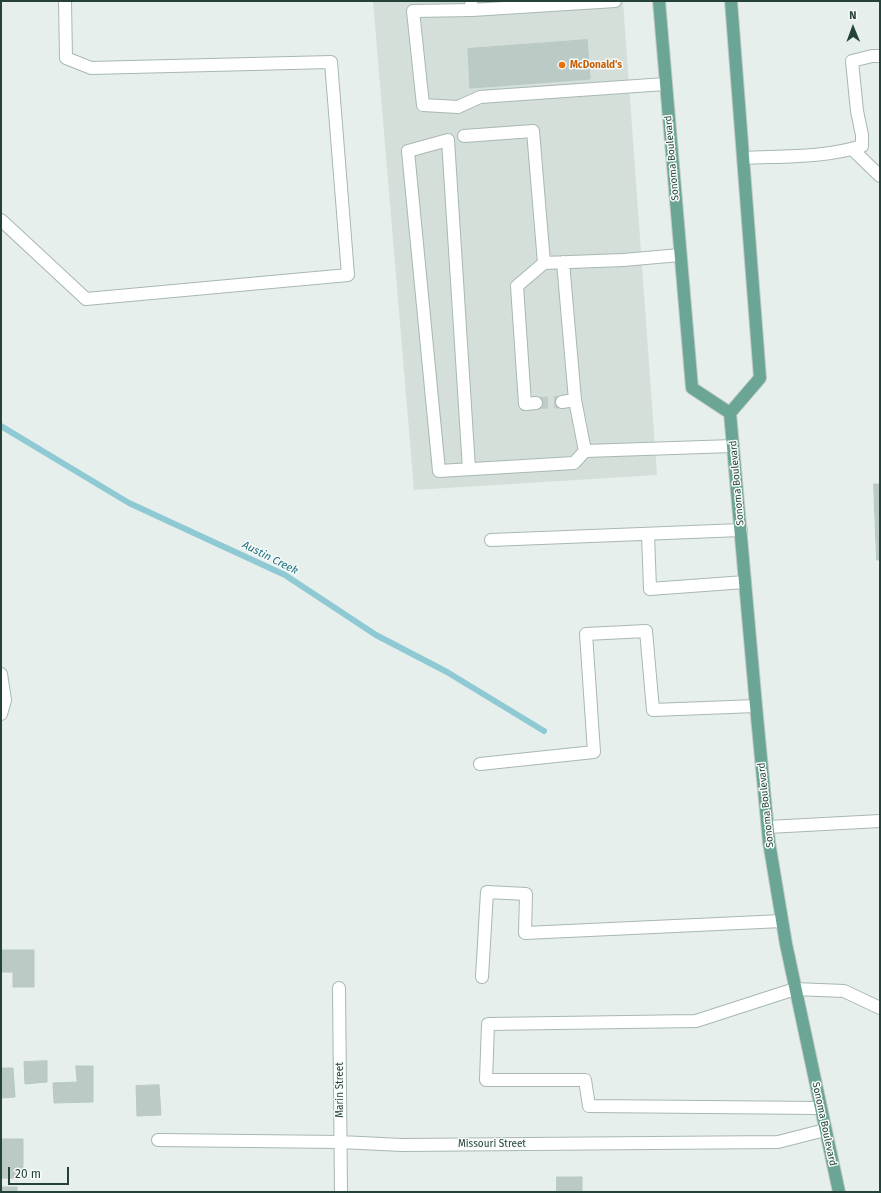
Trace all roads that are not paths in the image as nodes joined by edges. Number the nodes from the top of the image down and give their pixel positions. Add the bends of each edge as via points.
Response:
1 (65, 1) edge
2 (615, 1) edge
3 (659, 1) edge
4 (731, 1) edge
5 (471, 5) edge
6 (880, 56) edge
7 (666, 84) junction
8 (464, 136) dead end
9 (852, 149) junction
10 (743, 158) junction
11 (880, 176) edge
12 (1, 220) edge
13 (680, 255) junction
14 (563, 262) junction
15 (544, 263) junction
16 (575, 400) junction
17 (562, 402) tunnel mouth
18 (536, 403) tunnel mouth
19 (730, 413) junction
20 (733, 446) junction
21 (585, 451) junction
22 (469, 469) junction
23 (741, 530) junction
24 (648, 534) junction
25 (491, 540) dead end
26 (745, 582) junction
27 (1, 674) edge
28 (756, 706) junction
29 (1, 714) edge
30 (480, 764) dead end
31 (880, 821) edge
32 (768, 827) junction
33 (782, 921) junction
34 (482, 977) dead end
35 (339, 988) dead end
36 (795, 990) junction
37 (880, 1008) edge
38 (820, 1108) junction
39 (825, 1130) junction
40 (158, 1140) dead end
41 (340, 1142) junction
42 (340, 1192) edge
43 (839, 1192) edge

1 - 12 street via 66,58 91,68 331,62 348,275 86,299
2 - 5 street
3 - 7 main road, Sonoma Boulevard
4 - 10 main road
5 - 7 street via 413,11 423,105 458,107 480,97
6 - 9 street via 852,61 862,146
7 - 13 main road, Sonoma Boulevard
8 - 15 street via 533,131
9 - 10 street via 811,155
9 - 11 street
10 - 19 main road via 760,378
13 - 14 street
13 - 19 main road, Sonoma Boulevard via 692,388
14 - 15 street
14 - 16 street
15 - 18 street via 517,286 525,404
16 - 17 street
16 - 21 street
19 - 20 main road, Sonoma Boulevard
20 - 21 street
20 - 23 main road, Sonoma Boulevard
21 - 22 street via 574,463
22 - 22 street via 461,344 448,140 408,151 439,471
23 - 24 street
23 - 26 main road, Sonoma Boulevard
24 - 25 street
24 - 26 street via 650,589
26 - 28 main road, Sonoma Boulevard
27 - 29 street via 5,700
28 - 30 street via 653,710 646,631 586,634 594,752
28 - 32 main road, Sonoma Boulevard
31 - 32 street
32 - 33 main road, Sonoma Boulevard
33 - 34 street via 525,933 526,894 487,892
33 - 36 main road, Sonoma Boulevard
35 - 41 street, Marin Street
36 - 37 street via 844,991
36 - 38 main road, Sonoma Boulevard
36 - 38 street via 696,1021 488,1024 486,1080 585,1080 589,1106
38 - 39 main road, Sonoma Boulevard
39 - 41 street, Missouri Street via 778,1142 402,1145
39 - 43 main road, Sonoma Boulevard
40 - 41 street, Missouri Street
41 - 42 street, Marin Street

